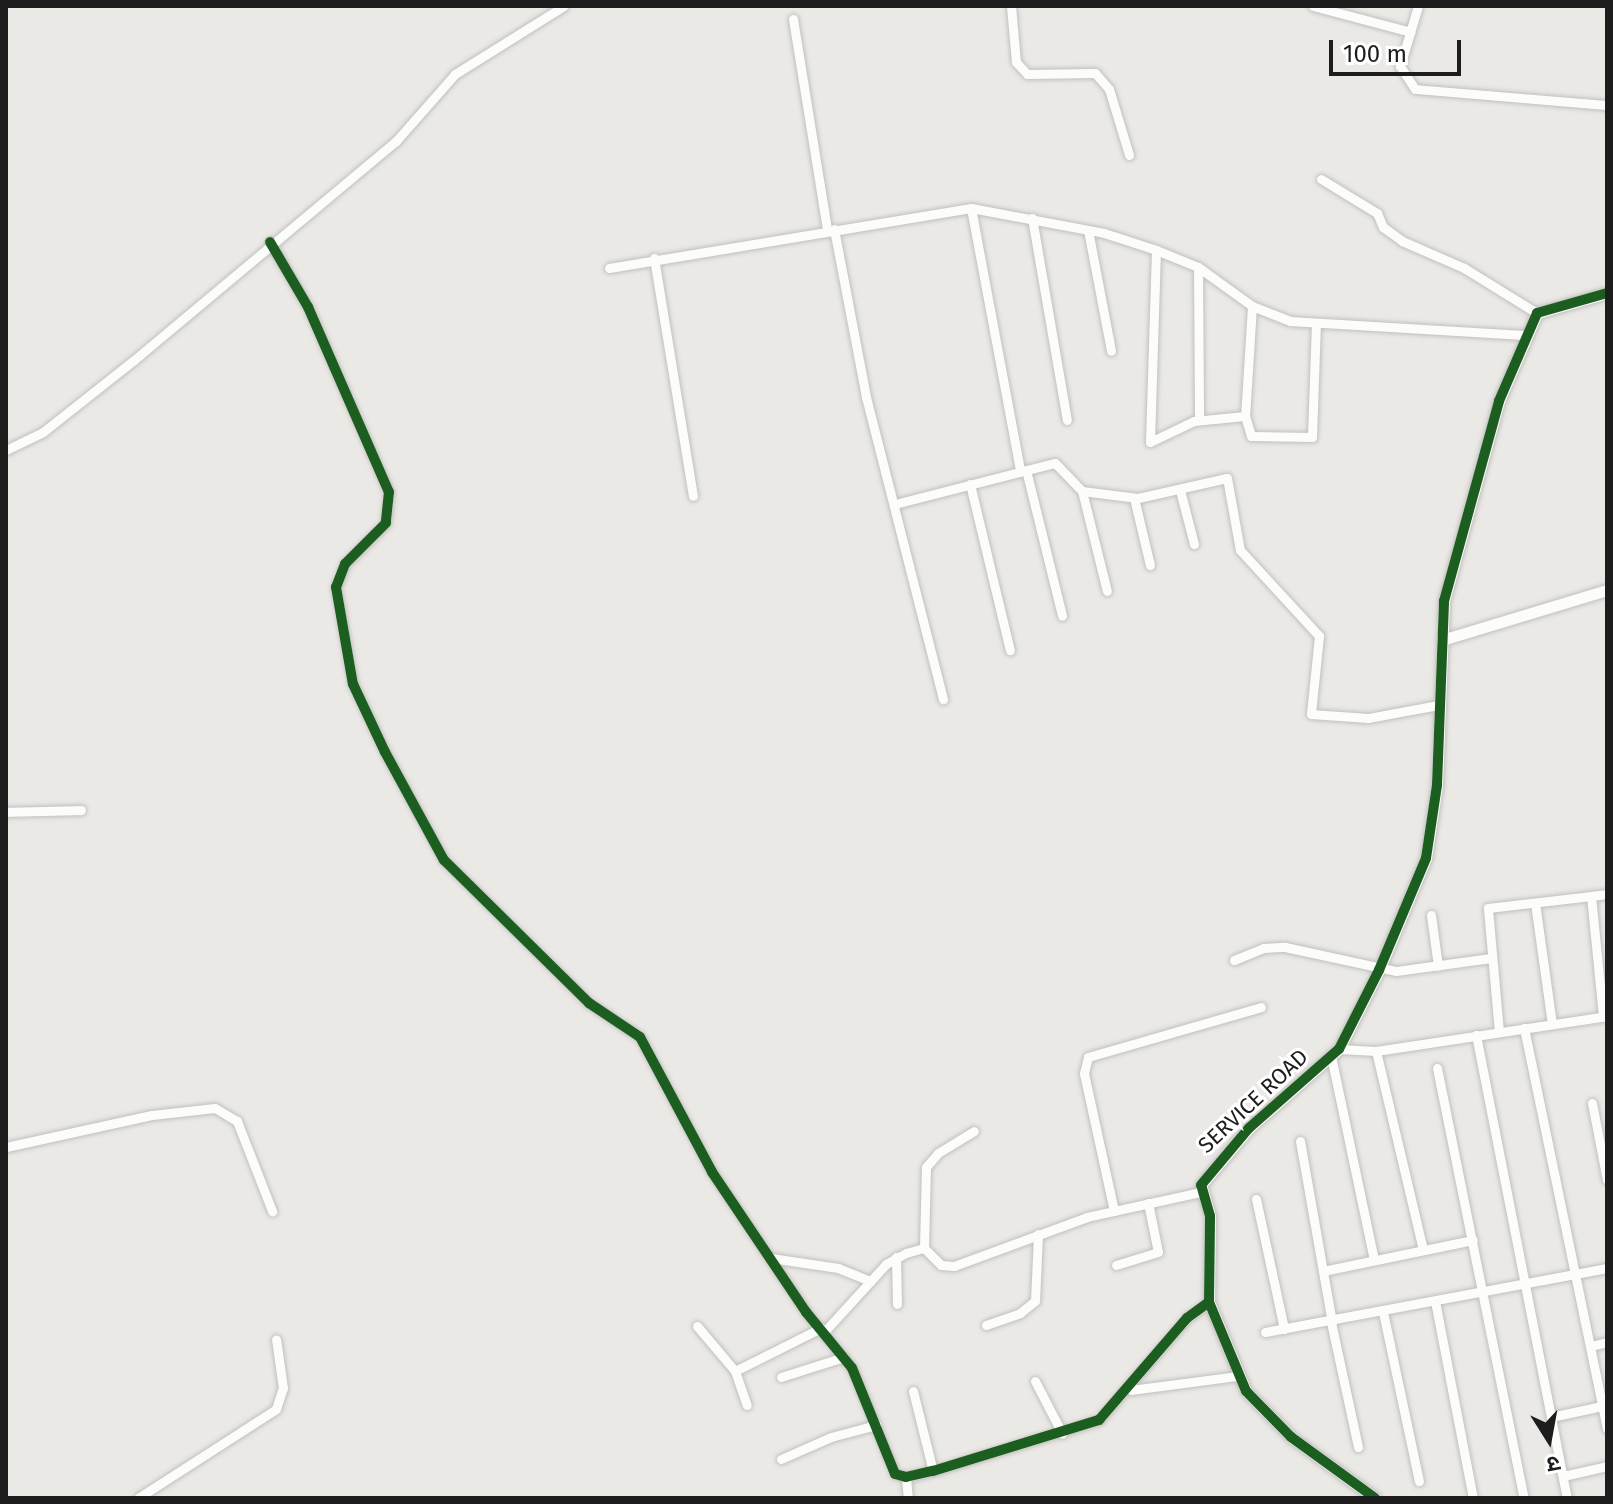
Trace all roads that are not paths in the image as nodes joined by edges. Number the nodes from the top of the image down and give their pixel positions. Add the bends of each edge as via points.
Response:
1 (564, 6) edge
2 (1011, 6) edge
3 (1313, 6) edge
4 (1418, 6) edge
5 (552, 8) edge
6 (793, 19) dead end
7 (1411, 32) junction
8 (1607, 105) edge
9 (1129, 155) dead end
10 (1321, 179) dead end
11 (971, 208) junction
12 (1032, 218) junction
13 (831, 229) junction
14 (1088, 230) junction
15 (270, 242) junction
16 (1156, 250) junction
17 (654, 258) junction
18 (1198, 267) junction
19 (609, 268) dead end
20 (1607, 293) edge
21 (1252, 306) junction
22 (1537, 313) junction
23 (1316, 325) junction
24 (1524, 335) junction
25 (1111, 351) dead end
26 (1245, 416) junction
27 (1199, 419) junction
28 (1067, 420) dead end
29 (6, 450) edge
30 (1023, 471) junction
31 (970, 484) junction
32 (1180, 490) junction
33 (1082, 491) junction
34 (693, 496) dead end
35 (1134, 498) junction
36 (895, 504) junction
37 (1194, 544) dead end
38 (1150, 565) dead end
39 (1607, 590) edge
40 (1107, 591) dead end
41 (1062, 616) dead end
42 (1442, 640) junction
43 (1010, 650) dead end
44 (943, 699) dead end
45 (1438, 705) junction
46 (81, 810) dead end
47 (6, 812) edge
48 (1607, 894) edge
49 (1591, 896) junction
50 (1535, 903) junction
51 (1431, 915) dead end
52 (1491, 958) junction
53 (1234, 960) dead end
54 (1438, 966) junction
55 (1379, 970) junction
56 (1261, 1007) dead end
57 (1605, 1016) edge
58 (1552, 1024) junction
59 (1524, 1028) junction
60 (1499, 1032) junction
61 (1476, 1035) junction
62 (1376, 1051) junction
63 (1335, 1052) junction
64 (1437, 1068) dead end
65 (1592, 1103) dead end
66 (974, 1131) dead end
67 (1300, 1141) dead end
68 (6, 1147) edge
69 (1607, 1180) edge
70 (1201, 1192) junction
71 (1256, 1199) dead end
72 (1148, 1203) junction
73 (272, 1211) dead end
74 (1114, 1211) junction
75 (1038, 1234) junction
76 (1473, 1240) junction
77 (924, 1248) junction
78 (1423, 1250) junction
79 (896, 1257) junction
80 (771, 1258) junction
81 (1374, 1260) junction
82 (1116, 1265) dead end
83 (1607, 1268) edge
84 (1323, 1271) junction
85 (1579, 1275) junction
86 (870, 1281) junction
87 (1525, 1286) junction
88 (1483, 1291) junction
89 (1435, 1301) junction
90 (1209, 1302) junction
91 (897, 1304) dead end
92 (1383, 1312) junction
93 (1332, 1322) junction
94 (986, 1325) dead end
95 (697, 1326) dead end
96 (1284, 1329) junction
97 (822, 1330) junction
98 (1265, 1332) dead end
99 (276, 1339) dead end
100 (1607, 1342) edge
101 (1591, 1346) junction
102 (844, 1357) junction
103 (735, 1371) junction
104 (1238, 1376) junction
105 (781, 1377) dead end
106 (1035, 1381) dead end
107 (1130, 1390) junction
108 (913, 1391) dead end
109 (747, 1405) dead end
110 (1602, 1406) junction
111 (1551, 1417) junction
112 (876, 1425) junction
113 (1607, 1428) edge
114 (1062, 1433) junction
115 (1358, 1447) dead end
116 (781, 1459) dead end
117 (1607, 1466) edge
118 (933, 1471) junction
119 (1563, 1476) junction
120 (906, 1477) junction
121 (1419, 1481) dead end
122 (138, 1498) edge
123 (908, 1498) edge
124 (1375, 1498) edge
125 (1473, 1498) edge
126 (1524, 1498) edge
127 (1567, 1498) edge

1 - 5 street
2 - 9 street via 1016,62 1027,74 1095,73 1109,89
3 - 7 street
4 - 7 street
5 - 15 street via 492,55 455,74 396,141
6 - 13 street
7 - 8 street via 1400,66 1415,89
10 - 22 street via 1377,213 1383,227 1402,241 1464,268
11 - 12 street
11 - 13 street
11 - 30 street
12 - 14 street
12 - 28 street
13 - 17 street
13 - 36 street via 856,356
14 - 16 street
14 - 25 street
15 - 29 street via 66,414
15 - 80 street via 308,307 389,492 386,523 345,564 336,587 353,684 385,752 444,860 578,993 640,1037 712,1172
16 - 18 street
16 - 27 street via 1150,442
17 - 19 street
17 - 34 street
18 - 21 street
18 - 27 street
20 - 22 street
21 - 23 street
21 - 26 street
22 - 24 street
23 - 24 street
23 - 26 street via 1312,437 1251,436
24 - 42 street via 1482,454 1447,588
26 - 27 street
30 - 31 street
30 - 33 street via 1055,463
30 - 41 street
31 - 36 street
31 - 43 street
32 - 35 street
32 - 37 street
32 - 45 street via 1227,478 1240,550 1314,624 1319,636 1311,714 1368,718
33 - 35 street
33 - 40 street
35 - 38 street
36 - 44 street
39 - 42 street
42 - 45 street
45 - 55 street via 1437,785 1426,858
46 - 47 street
48 - 49 street
49 - 50 street
49 - 57 street
50 - 52 street via 1485,910
50 - 58 street
51 - 54 street
52 - 54 street
52 - 60 street
53 - 55 street via 1263,948 1285,947
54 - 55 street
55 - 63 street
56 - 74 street via 1088,1057 1084,1073
57 - 58 street
58 - 59 street
59 - 60 street
59 - 85 street
60 - 61 street
61 - 62 street
61 - 87 street
62 - 63 street
62 - 78 street
63 - 70 street, SERVICE ROAD via 1228,1150 1207,1172
63 - 81 street
64 - 76 street
65 - 69 street
66 - 77 street via 926,1167
67 - 84 street
68 - 73 street via 152,1115 215,1108 237,1121
70 - 72 street
70 - 90 street via 1210,1216
71 - 96 street
72 - 74 street
72 - 82 street via 1158,1252
74 - 75 street
75 - 77 street via 954,1266 941,1265
75 - 94 street via 1035,1301 1020,1313
76 - 78 street
76 - 88 street
77 - 79 street
78 - 81 street
79 - 86 street
79 - 91 street
80 - 86 street via 838,1268
80 - 97 street
81 - 84 street
83 - 85 street
84 - 93 street
85 - 87 street
85 - 101 street
86 - 97 street
87 - 88 street
87 - 111 street
88 - 89 street
88 - 126 street
89 - 92 street
89 - 125 street
90 - 104 street
90 - 107 street via 1187,1318
92 - 93 street
92 - 121 street
93 - 96 street
93 - 115 street
95 - 103 street
96 - 98 street
97 - 102 street
97 - 103 street
99 - 122 street via 283,1388 276,1409
100 - 101 street
101 - 110 street
102 - 105 street
102 - 112 street
103 - 109 street
104 - 107 street
104 - 124 street via 1261,1410 1291,1437 1335,1464
106 - 114 street
107 - 114 street via 1099,1420
108 - 118 street
110 - 111 street
110 - 113 street
111 - 119 street
112 - 116 street
112 - 120 street via 887,1463
114 - 118 street
117 - 119 street
118 - 120 street
119 - 127 street
120 - 123 street

